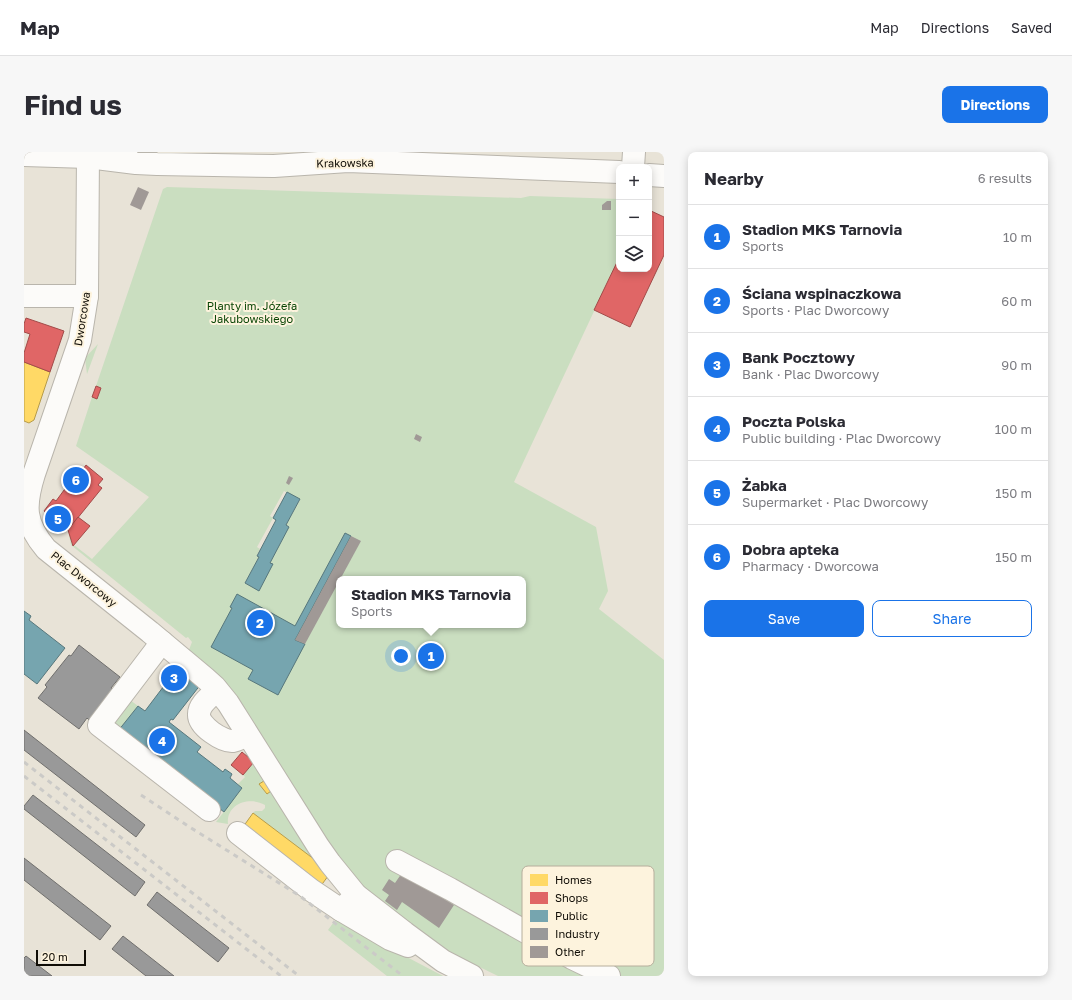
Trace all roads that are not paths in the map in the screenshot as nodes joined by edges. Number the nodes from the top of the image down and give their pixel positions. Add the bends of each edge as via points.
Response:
1 (634, 152) edge
2 (24, 155) edge
3 (88, 155) edge
4 (633, 164) edge
5 (616, 172) edge
6 (652, 175) edge
7 (664, 176) edge
8 (24, 296) edge
9 (87, 296) junction
10 (29, 472) edge
11 (162, 642) junction
12 (217, 690) junction
13 (247, 734) junction
14 (209, 810) dead end
15 (238, 834) dead end
16 (397, 861) dead end
17 (356, 895) junction
18 (341, 910) junction
19 (522, 930) edge
20 (429, 950) junction
21 (588, 966) edge
22 (472, 976) edge
23 (609, 976) edge

1 - 4 street
2 - 3 street, Krakowska
3 - 5 street, Krakowska via 157,164 274,166 348,161
3 - 9 street, Dworcowa
6 - 7 street
8 - 9 street
9 - 10 street, Dworcowa via 80,340
10 - 11 street, Plac Dworcowy via 27,516 36,538
11 - 12 street, Plac Dworcowy
11 - 14 street via 99,725
12 - 13 street, Plac Dworcowy
12 - 13 street via 201,708 198,715 201,722 225,740 237,740
13 - 17 street, Plac Dworcowy via 318,846
15 - 18 street
16 - 19 street
17 - 18 street
17 - 20 street, Plac Dworcowy
18 - 20 street via 390,940
20 - 22 street, Plac Dworcowy via 443,961
21 - 23 street

